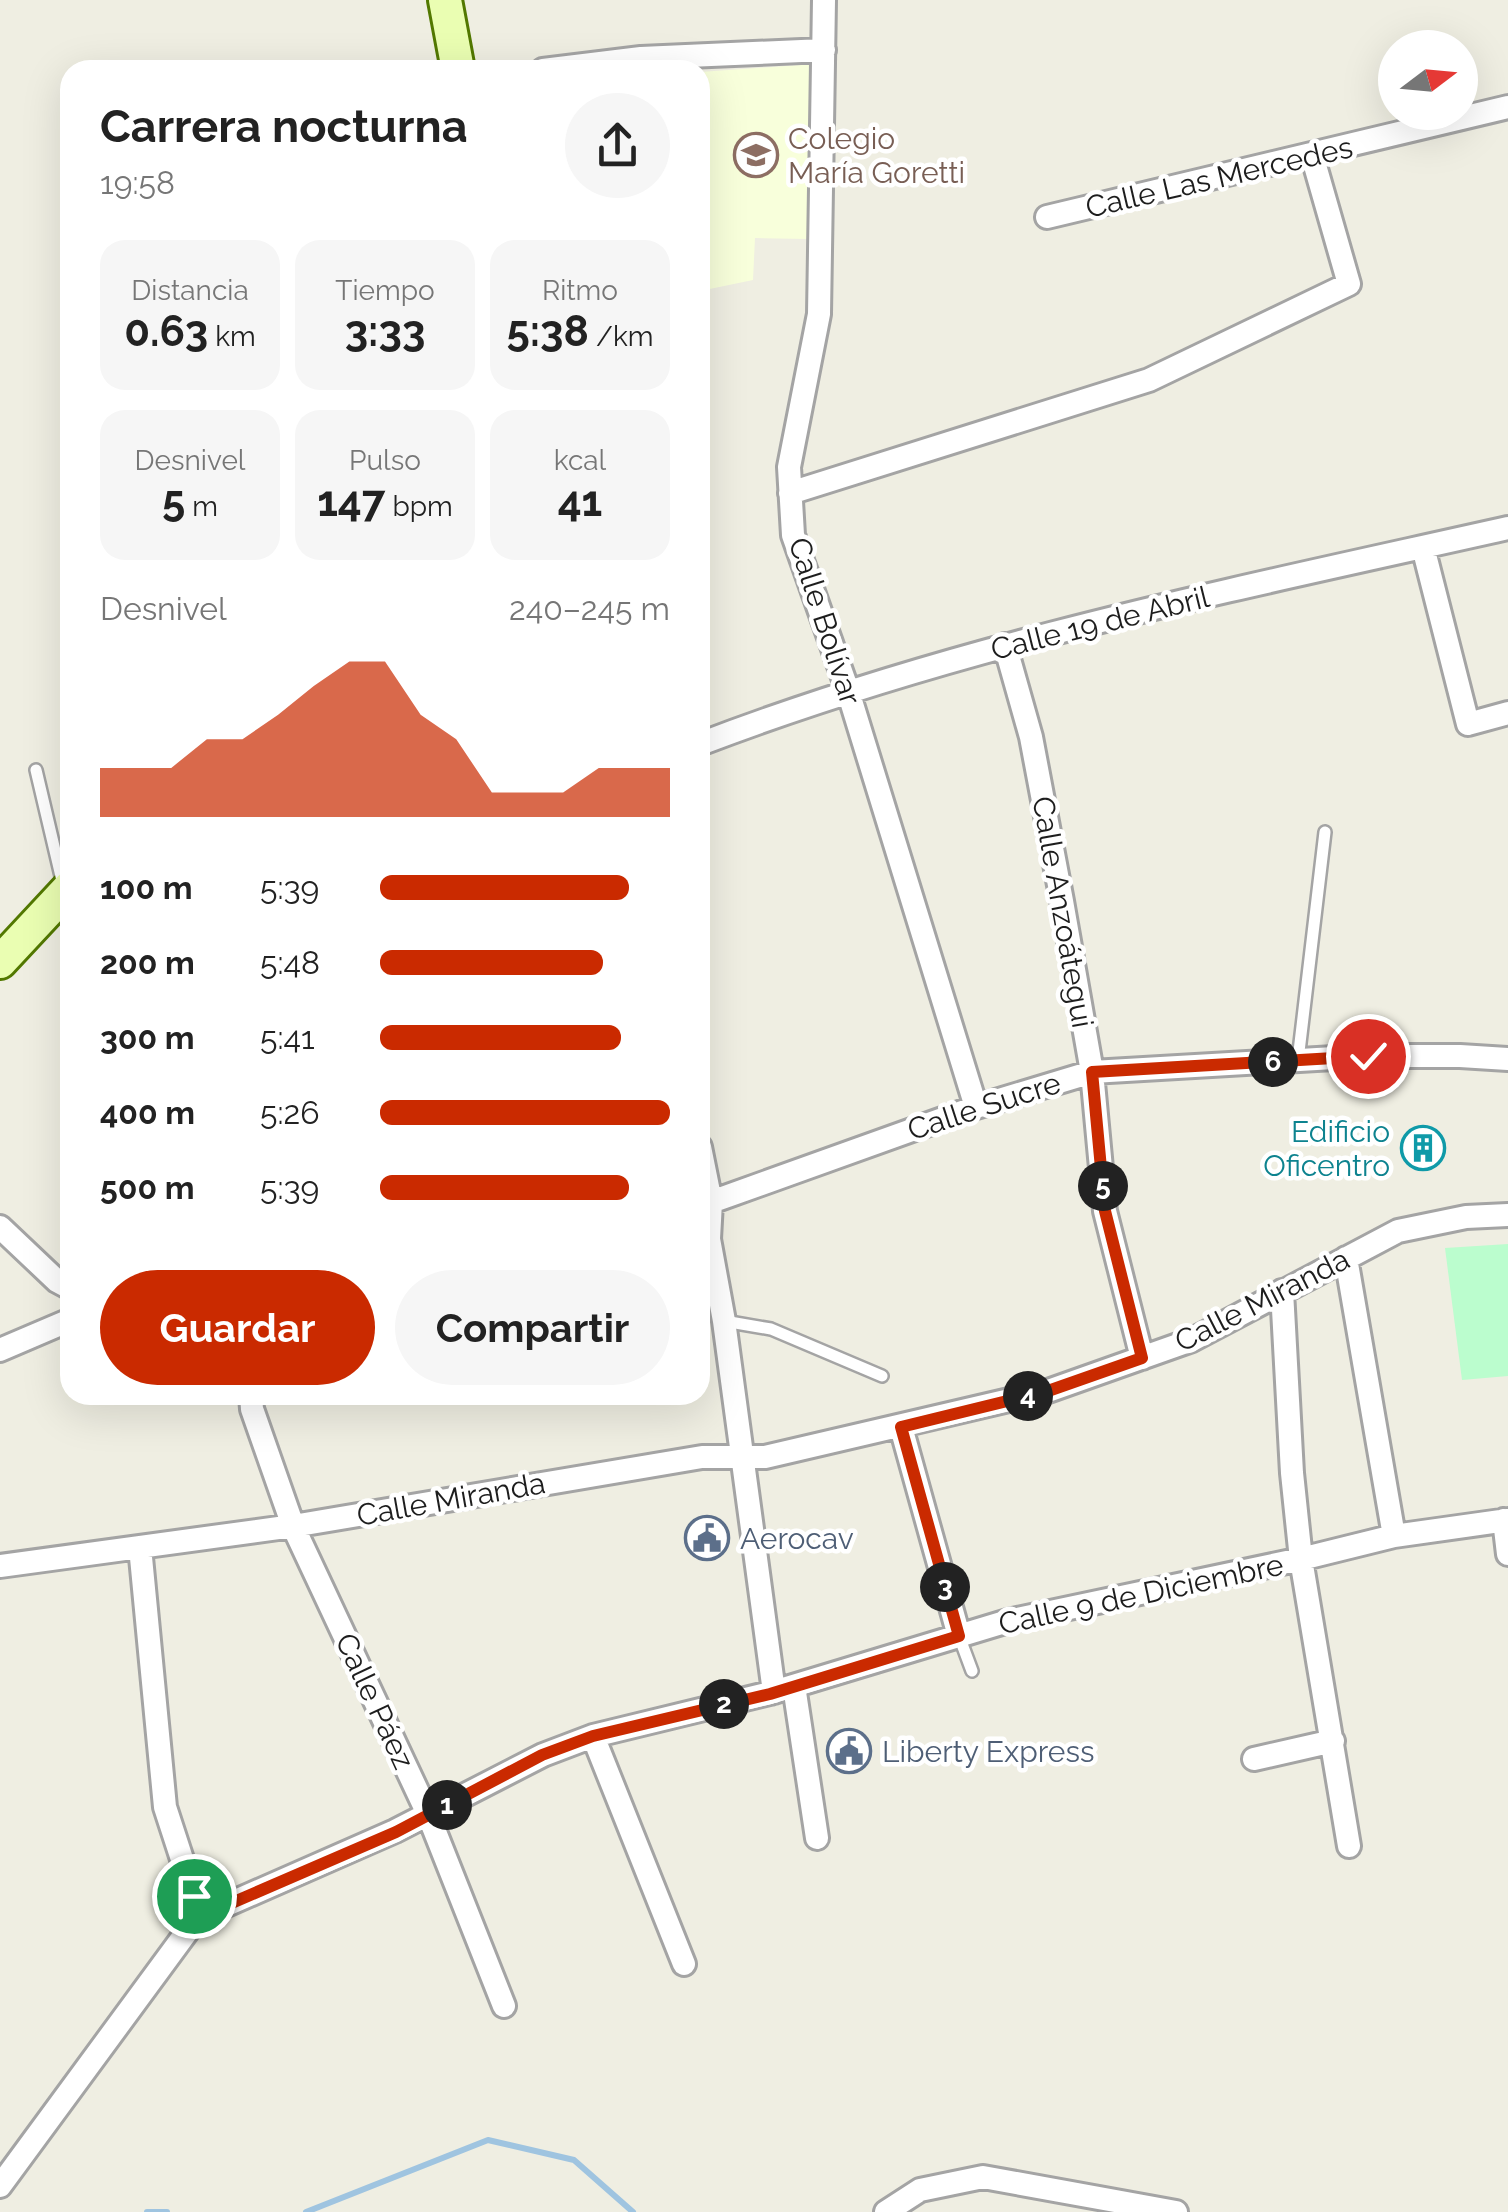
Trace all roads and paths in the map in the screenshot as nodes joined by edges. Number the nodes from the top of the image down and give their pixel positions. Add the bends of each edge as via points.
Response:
1 (446, 0) edge
2 (824, 0) edge
3 (825, 40) junction
4 (456, 60) edge
5 (626, 60) edge
6 (1508, 107) edge
7 (1312, 156) junction
8 (1047, 217) dead end
9 (790, 492) junction
10 (1508, 528) edge
11 (1422, 547) junction
12 (1005, 645) junction
13 (848, 691) junction
14 (1508, 713) edge
15 (710, 740) edge
16 (36, 770) dead end
17 (1325, 832) dead end
18 (60, 863) edge
19 (60, 898) edge
20 (0, 962) edge
21 (1298, 1060) junction
22 (1508, 1060) edge
23 (1092, 1072) junction
24 (976, 1107) junction
25 (710, 1197) edge
26 (711, 1202) junction
27 (710, 1206) edge
28 (1508, 1215) edge
29 (4, 1236) edge
30 (1346, 1258) junction
31 (710, 1265) edge
32 (60, 1283) edge
33 (1282, 1292) junction
34 (724, 1321) junction
35 (60, 1324) edge
36 (0, 1350) edge
37 (1142, 1358) junction
38 (882, 1376) dead end
39 (252, 1405) edge
40 (901, 1427) junction
41 (741, 1458) junction
42 (1506, 1520) edge
43 (293, 1526) junction
44 (1394, 1536) junction
45 (140, 1547) junction
46 (1508, 1554) edge
47 (1301, 1559) junction
48 (0, 1566) edge
49 (959, 1636) junction
50 (972, 1671) dead end
51 (784, 1689) junction
52 (593, 1736) junction
53 (1333, 1741) junction
54 (1254, 1759) dead end
55 (428, 1814) junction
56 (817, 1838) dead end
57 (1349, 1846) dead end
58 (197, 1918) junction
59 (684, 1964) dead end
60 (504, 2006) dead end
61 (0, 2186) edge
62 (886, 2212) edge
63 (1176, 2212) edge

1 - 4 main road
2 - 3 street, Calle Bolívar
3 - 5 street
3 - 9 street, Calle Bolívar via 819,314
6 - 7 street, Calle Las Mercedes
7 - 8 street, Calle Las Mercedes
7 - 9 street via 1348,284 1149,380
9 - 13 street, Calle Bolívar via 793,535
10 - 11 street, Calle 19 de Abril
11 - 12 street, Calle 19 de Abril
11 - 14 street via 1468,724
12 - 13 street, Calle 19 de Abril
12 - 23 street, Calle Anzoátegui via 1031,737
13 - 15 street, Calle 19 de Abril
13 - 24 street, Calle Bolívar
16 - 18 lane
17 - 21 lane
19 - 20 main road
21 - 22 street, Calle Sucre
21 - 23 street, Calle Sucre
23 - 24 street, Calle Sucre
23 - 37 street, Calle Anzoátegui via 1105,1211
24 - 26 street, Calle Sucre
25 - 26 street
26 - 27 street
28 - 30 street, Calle Miranda via 1398,1231
29 - 32 street
30 - 33 street, Calle Miranda
30 - 44 street
31 - 34 street
33 - 37 street, Calle Miranda via 1192,1340
33 - 47 street
34 - 38 lane via 771,1330
34 - 41 street
35 - 36 street
37 - 40 street, Calle Miranda via 1048,1391
39 - 43 street, Calle Páez
40 - 41 street, Calle Miranda
40 - 49 street
41 - 43 street, Calle Miranda via 702,1457
41 - 51 street
42 - 44 street, Calle 9 de Diciembre
42 - 46 street
43 - 45 street, Calle Miranda
43 - 55 street, Calle Páez
44 - 47 street, Calle 9 de Diciembre
45 - 48 street, Calle Miranda
45 - 58 street via 165,1807
47 - 49 street, Calle 9 de Diciembre
47 - 53 street
49 - 50 lane
49 - 51 street, Calle 9 de Diciembre
51 - 52 street, Calle 9 de Diciembre
51 - 56 street
52 - 55 street, Calle 9 de Diciembre
52 - 59 street
53 - 54 street
53 - 57 street
55 - 58 street, Calle 9 de Diciembre
55 - 60 street, Calle Páez
58 - 61 street, Calle 9 de Diciembre
62 - 63 street via 920,2190 983,2177

